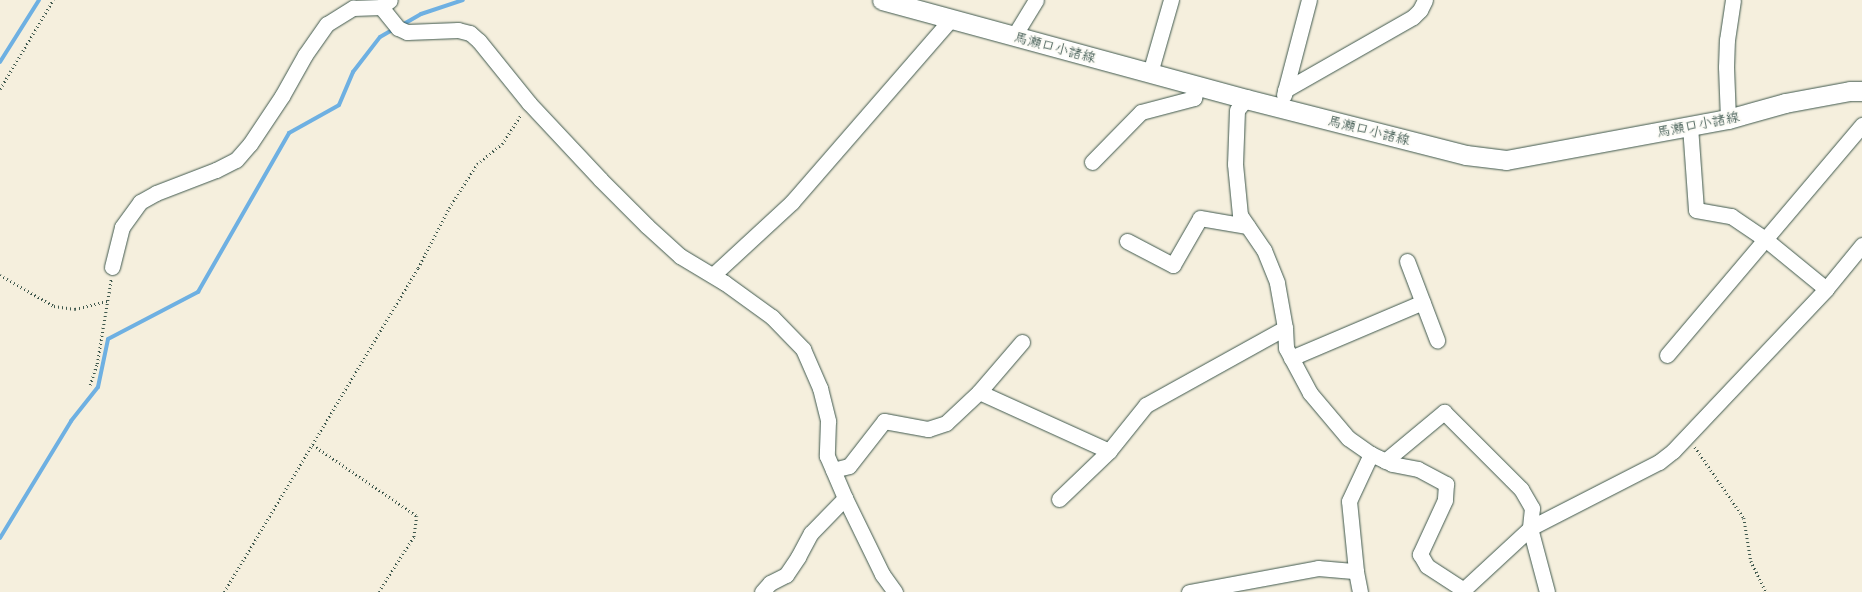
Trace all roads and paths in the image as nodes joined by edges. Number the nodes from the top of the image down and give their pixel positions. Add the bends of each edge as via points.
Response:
1 (53, 0) edge
2 (882, 0) edge
3 (1036, 0) edge
4 (1171, 0) edge
5 (1309, 0) edge
6 (1425, 0) edge
7 (1733, 0) edge
8 (350, 4) edge
9 (385, 4) edge
10 (926, 6) edge
11 (951, 19) junction
12 (1014, 36) junction
13 (1150, 73) junction
14 (1197, 86) junction
15 (0, 89) edge
16 (1286, 90) junction
17 (1862, 91) edge
18 (1246, 99) junction
19 (529, 103) junction
20 (1281, 108) junction
21 (1728, 119) junction
22 (1862, 124) edge
23 (1690, 126) junction
24 (1092, 162) dead end
25 (1247, 226) junction
26 (1765, 239) junction
27 (1127, 241) dead end
28 (1862, 245) edge
29 (1408, 261) dead end
30 (112, 267) joint
31 (0, 275) edge
32 (712, 275) junction
33 (1826, 289) junction
34 (107, 301) junction
35 (1423, 302) junction
36 (1285, 328) junction
37 (1437, 340) dead end
38 (1022, 342) dead end
39 (1667, 354) dead end
40 (1291, 358) junction
41 (90, 385) dead end
42 (979, 392) junction
43 (1687, 435) junction
44 (313, 444) junction
45 (1109, 451) junction
46 (1372, 454) junction
47 (1385, 461) junction
48 (833, 470) junction
49 (845, 498) junction
50 (1060, 499) dead end
51 (1530, 528) junction
52 (1356, 571) junction
53 (1463, 591) edge
54 (224, 592) edge
55 (379, 592) edge
56 (762, 592) edge
57 (895, 592) edge
58 (1189, 592) edge
59 (1360, 592) edge
60 (1547, 592) edge
61 (1766, 592) edge

1 - 15 path
2 - 10 main road, 馬瀬口小諸線
3 - 12 street
4 - 13 street
5 - 16 street
6 - 16 street via 1413,17
7 - 21 street via 1727,40
8 - 9 street
8 - 30 street via 327,24 250,144 236,160 140,202 122,227
9 - 19 street via 398,28 407,32 458,30 470,33
10 - 11 main road, 馬瀬口小諸線
11 - 12 main road, 馬瀬口小諸線
11 - 32 street via 792,202
12 - 13 main road, 馬瀬口小諸線
13 - 14 main road, 馬瀬口小諸線
14 - 18 main road, 馬瀬口小諸線
14 - 24 street via 1194,98 1142,112
16 - 20 street
17 - 21 main road, 馬瀬口小諸線 via 1784,103
18 - 20 main road, 馬瀬口小諸線
18 - 25 street via 1237,110 1235,164 1240,215
19 - 32 street via 600,180 647,226 680,256
19 - 44 path via 502,144 477,164 449,208 418,268
20 - 23 main road, 馬瀬口小諸線 via 1466,155 1506,160
21 - 23 main road, 馬瀬口小諸線
22 - 26 street
23 - 26 street via 1696,210 1731,216
25 - 27 street via 1200,218 1173,265
25 - 36 street via 1264,250 1277,283
26 - 33 street
26 - 39 street
28 - 33 street
29 - 35 street
30 - 34 path
31 - 34 path via 54,306 75,309
32 - 48 street via 772,317 803,349 822,394 828,421 827,456
33 - 43 street
34 - 41 path via 97,364
35 - 37 street
35 - 40 street
36 - 40 street via 1286,348
36 - 45 street via 1146,405
38 - 42 street
40 - 46 street via 1310,393 1348,438
42 - 45 street
42 - 48 street via 946,423 928,430 884,421 849,466
43 - 51 street via 1659,462
43 - 61 path via 1744,518 1751,561
44 - 54 path
44 - 55 path via 417,516 414,538
45 - 50 street
46 - 47 street
46 - 52 street via 1349,501
47 - 51 street via 1444,412 1521,489 1532,508
47 - 53 street via 1418,469 1446,484 1446,500 1420,554 1427,566
48 - 49 street
49 - 56 street via 811,533 786,575 770,583
49 - 57 street via 882,574
51 - 53 street
51 - 60 street
52 - 58 street via 1318,568
52 - 59 street

